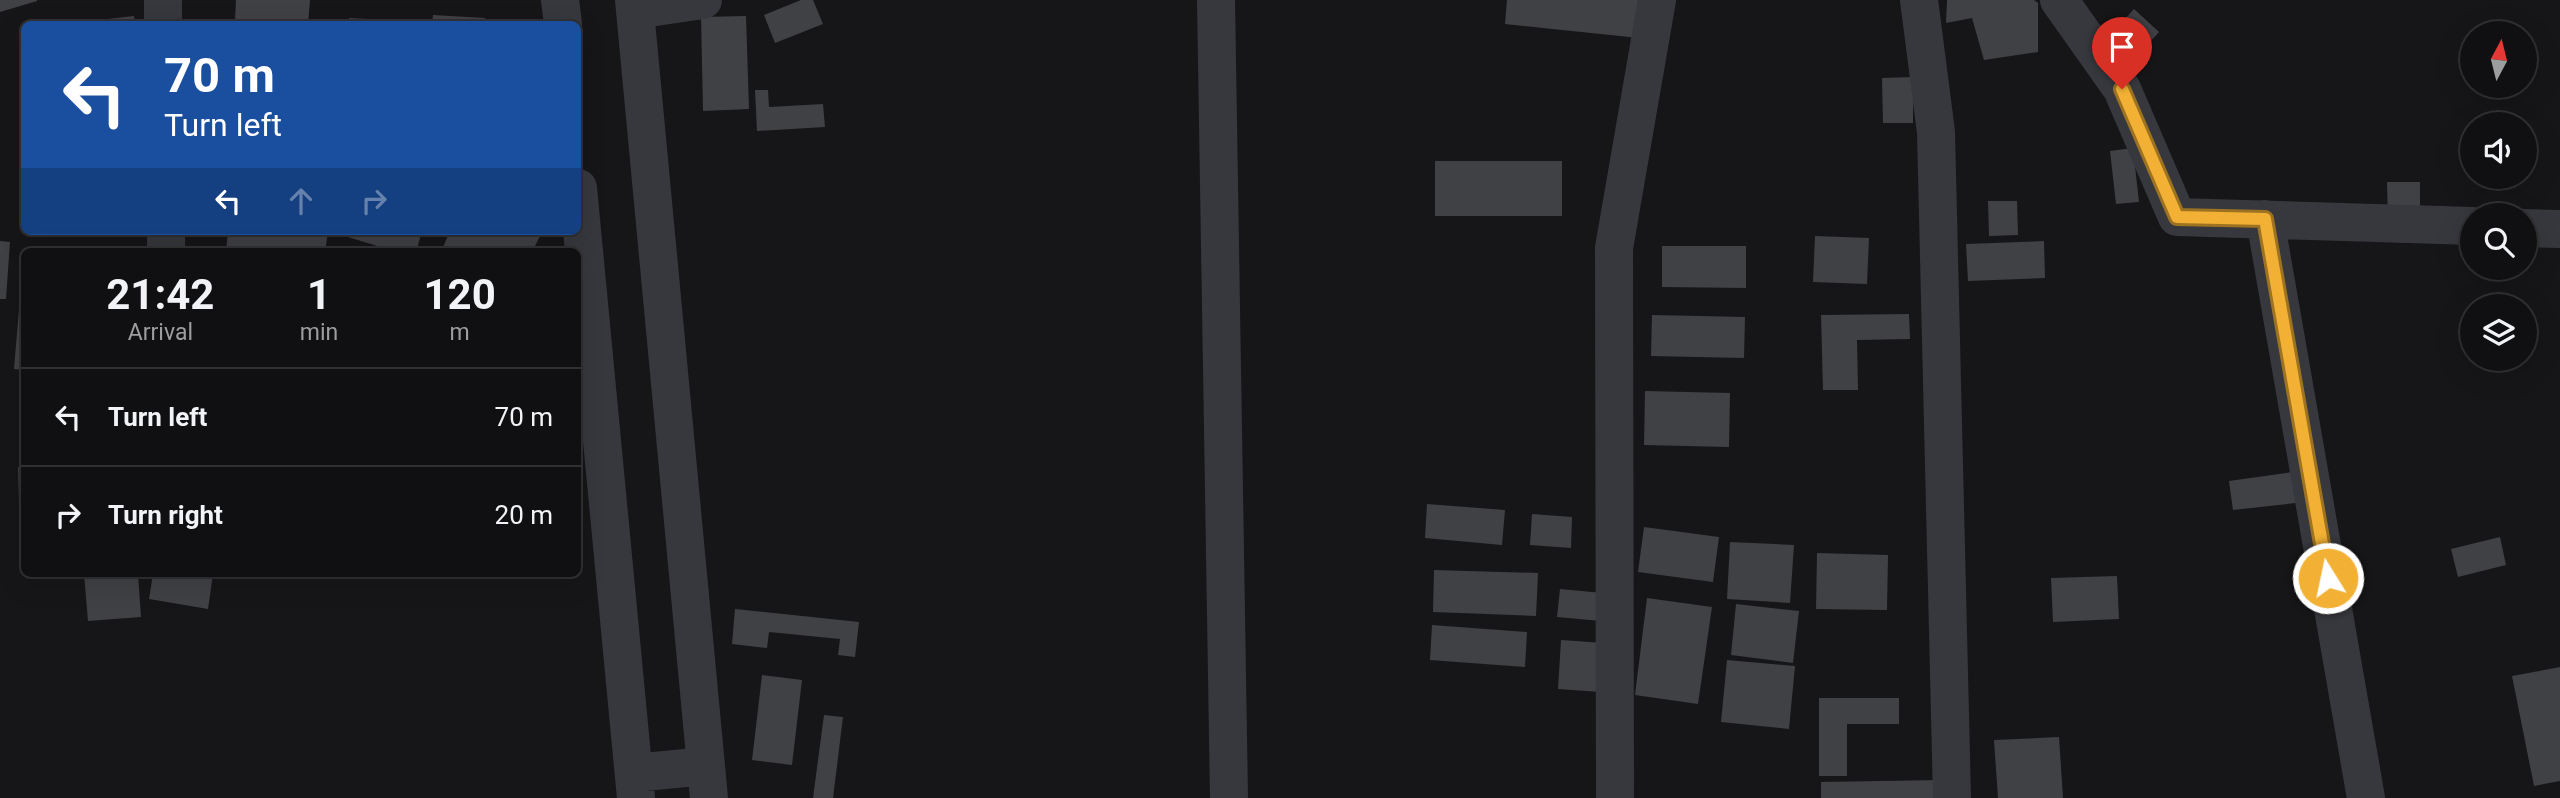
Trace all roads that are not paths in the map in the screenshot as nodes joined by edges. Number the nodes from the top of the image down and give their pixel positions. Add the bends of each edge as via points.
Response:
1 (163, 0) edge
2 (560, 0) edge
3 (703, 0) edge
4 (1216, 0) edge
5 (1657, 0) edge
6 (1919, 0) edge
7 (2059, 0) edge
8 (635, 5) edge
9 (163, 21) edge
10 (563, 21) edge
11 (2265, 219) junction
12 (2460, 226) edge
13 (2537, 228) edge
14 (2560, 229) edge
15 (581, 251) edge
16 (590, 439) edge
17 (707, 782) edge
18 (635, 785) edge
19 (1229, 798) edge
20 (1615, 798) edge
21 (1952, 798) edge
22 (2366, 798) edge

1 - 9 street
2 - 10 street
3 - 8 street
4 - 19 street
5 - 20 street via 1614,248
6 - 21 street via 1936,132
7 - 11 street via 2122,89 2177,217
8 - 17 street
11 - 12 street
11 - 22 street
13 - 14 street
15 - 16 street
16 - 18 street
17 - 18 street

